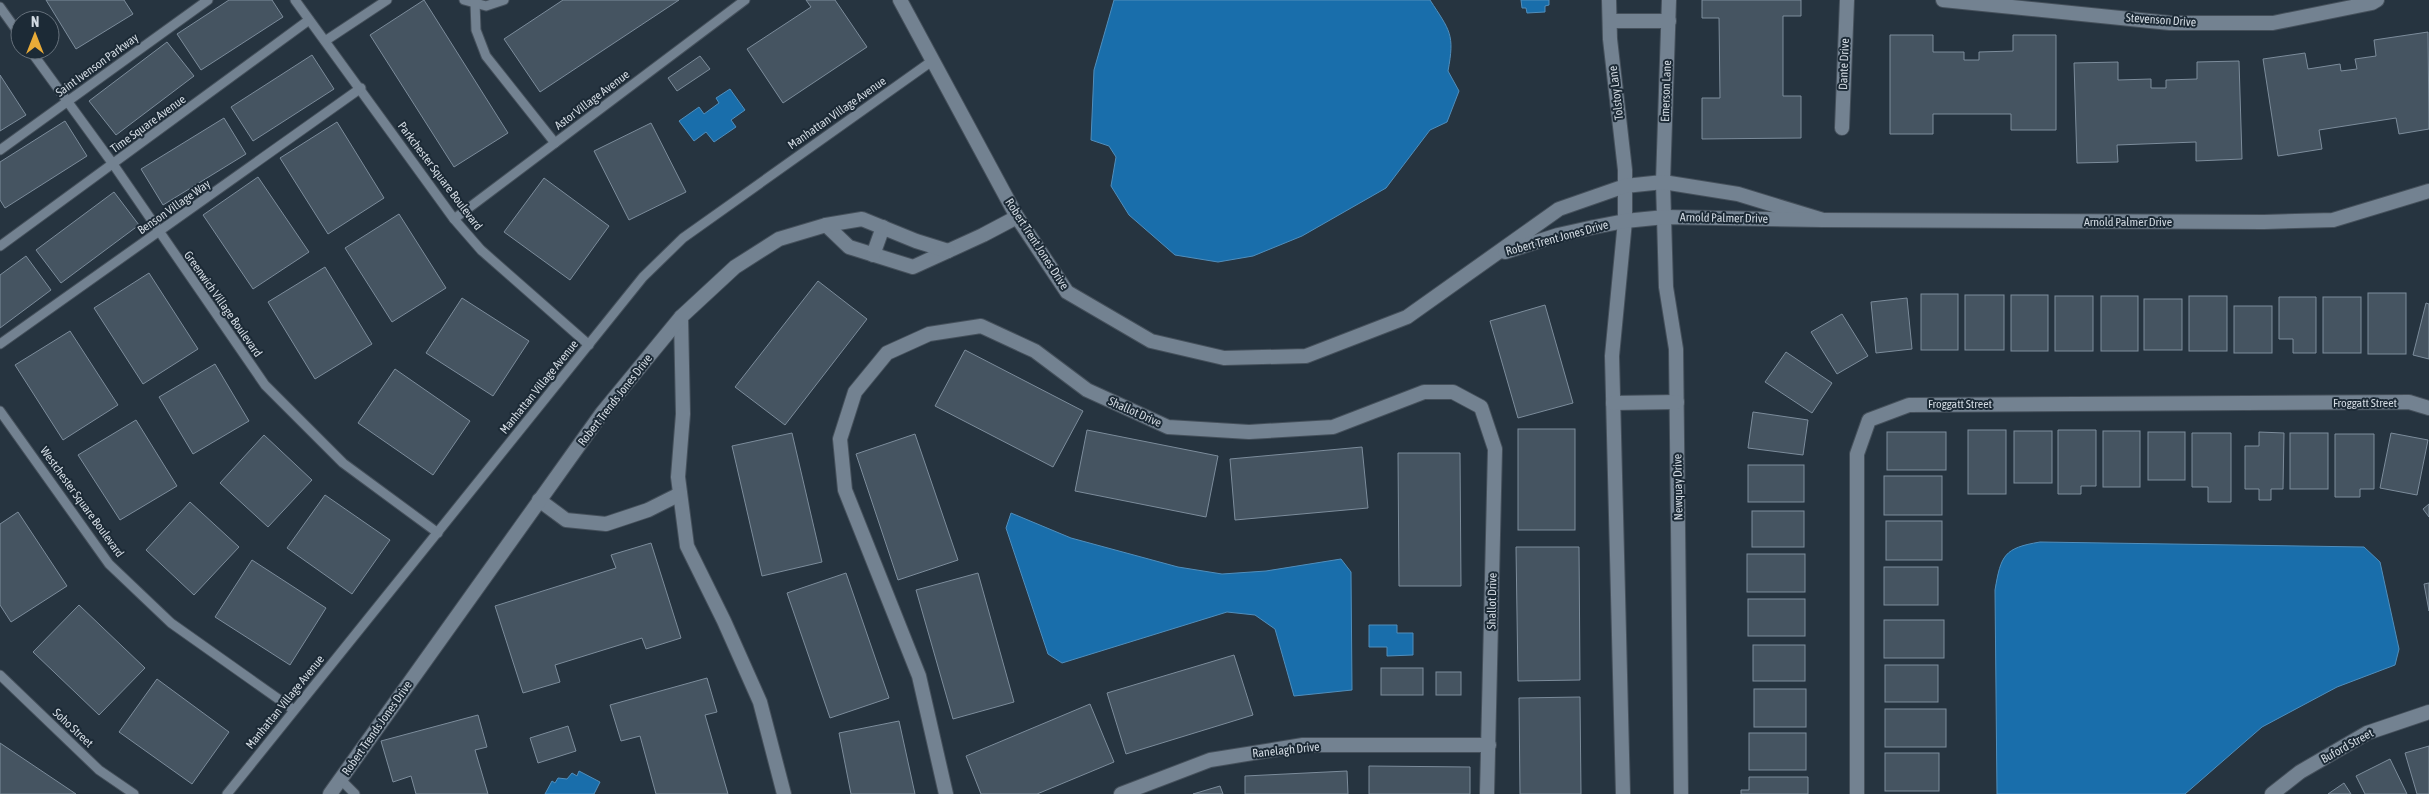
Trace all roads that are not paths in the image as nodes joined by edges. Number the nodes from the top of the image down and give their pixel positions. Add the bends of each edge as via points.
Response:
1 (208, 0) edge
2 (387, 0) edge
3 (464, 0) edge
4 (504, 0) edge
5 (745, 0) edge
6 (900, 0) edge
7 (1609, 0) edge
8 (1669, 0) edge
9 (1847, 0) edge
10 (1943, 0) edge
11 (2377, 0) edge
12 (299, 2) edge
13 (474, 3) junction
14 (2036, 4) edge
15 (0, 7) edge
16 (309, 20) junction
17 (10, 21) edge
18 (1610, 21) junction
19 (1669, 21) junction
20 (325, 41) junction
21 (37, 60) edge
22 (932, 61) junction
23 (361, 88) junction
24 (68, 103) junction
25 (1842, 128) dead end
26 (555, 143) junction
27 (0, 150) edge
28 (113, 164) junction
29 (1663, 182) junction
30 (1624, 186) junction
31 (2429, 191) edge
32 (1017, 217) junction
33 (1665, 217) junction
34 (454, 219) junction
35 (1624, 220) junction
36 (1823, 220) junction
37 (826, 225) junction
38 (883, 227) junction
39 (158, 233) junction
40 (0, 246) edge
41 (948, 251) junction
42 (873, 255) junction
43 (1490, 257) junction
44 (681, 317) junction
45 (0, 344) edge
46 (589, 345) junction
47 (1677, 402) junction
48 (1612, 403) junction
49 (2429, 408) edge
50 (0, 411) edge
51 (680, 494) junction
52 (539, 500) junction
53 (438, 532) junction
54 (0, 675) edge
55 (294, 710) junction
56 (2429, 712) edge
57 (1489, 745) junction
58 (340, 779) junction
59 (134, 794) edge
60 (227, 794) edge
61 (330, 794) edge
62 (355, 794) edge
63 (784, 794) edge
64 (946, 794) edge
65 (1121, 794) edge
66 (1488, 794) edge
67 (1623, 794) edge
68 (1682, 794) edge
69 (1857, 794) edge
70 (2272, 794) edge

1 - 24 lane, Saint Ivenson Parkway
2 - 20 lane
3 - 13 lane
4 - 13 lane via 486,6
5 - 26 lane, Astor Village Avenue
6 - 22 street, Robert Trent Jones Drive
7 - 18 street, Tolstoy Lane
8 - 19 street, Emerson Lane
9 - 25 street, Dante Drive
10 - 14 street, Stevenson Drive
11 - 14 street, Stevenson Drive via 2273,23 2170,23
12 - 16 lane, Parkchester Square Boulevard
13 - 26 lane via 476,30 486,56
15 - 17 lane
16 - 20 lane, Parkchester Square Boulevard
16 - 28 lane, Time Square Avenue
18 - 19 street
18 - 30 street, Tolstoy Lane
19 - 29 street, Emerson Lane
20 - 23 lane, Parkchester Square Boulevard
21 - 24 lane, Greenwich Village Boulevard
22 - 32 street, Robert Trent Jones Drive
22 - 46 lane, Manhattan Village Avenue via 683,238 644,277
23 - 34 lane, Parkchester Square Boulevard
23 - 39 lane, Benson Village Way
24 - 27 lane, Saint Ivenson Parkway
24 - 28 lane, Greenwich Village Boulevard
26 - 34 lane, Astor Village Avenue
28 - 39 lane, Greenwich Village Boulevard
28 - 40 lane, Time Square Avenue
29 - 30 street, Robert Trent Jones Drive
29 - 33 street, Newquay Drive
29 - 36 street, Arnold Palmer Drive via 1738,194
30 - 35 street
30 - 43 street, Robert Trent Jones Drive via 1559,209
31 - 36 street, Arnold Palmer Drive via 2333,220
32 - 41 street
32 - 43 street, Robert Trent Jones Drive via 1067,292 1151,341 1224,358 1306,356 1407,317
33 - 35 street, Arnold Palmer Drive
33 - 36 street, Arnold Palmer Drive
33 - 47 street, Newquay Drive via 1666,287 1676,349
34 - 46 lane, Parkchester Square Boulevard via 481,250
35 - 43 street, Robert Trent Jones Drive via 1558,235
35 - 48 street via 1612,356
37 - 38 street, Robert Trends Jones Drive via 862,219
37 - 42 street via 849,246
37 - 44 street, Robert Trends Jones Drive via 778,239 735,267
38 - 41 street, Robert Trends Jones Drive
38 - 42 street
39 - 45 lane, Benson Village Way
39 - 53 lane, Greenwich Village Boulevard via 265,385 304,427 343,463
41 - 42 street via 913,267
44 - 51 street via 683,414 678,477
44 - 52 street, Robert Trends Jones Drive via 602,413
46 - 53 lane, Manhattan Village Avenue
47 - 48 street
47 - 68 street, Newquay Drive
48 - 67 street
49 - 69 street, Froggatt Street via 2409,402 1909,405 1870,420 1857,454
50 - 55 lane, Westchester Square Boulevard via 110,564 171,623
51 - 52 street via 648,510 606,524 566,520
51 - 63 street via 687,546 760,702
52 - 58 street, Robert Trends Jones Drive
53 - 55 lane, Manhattan Village Avenue
54 - 59 lane, Soho Street via 100,770
55 - 60 lane, Manhattan Village Avenue
56 - 70 street, Buford Street via 2367,733 2300,772
57 - 64 street, Shallot Drive via 1495,449 1481,407 1453,392 1424,392 1333,427 1249,432 1168,427 1086,390 1035,351 981,326 929,334 887,353 855,392 840,439 845,490 919,676
57 - 65 street, Ranelagh Drive via 1303,745 1210,760
57 - 66 street, Shallot Drive
58 - 61 street, Robert Trends Jones Drive
58 - 62 lane

